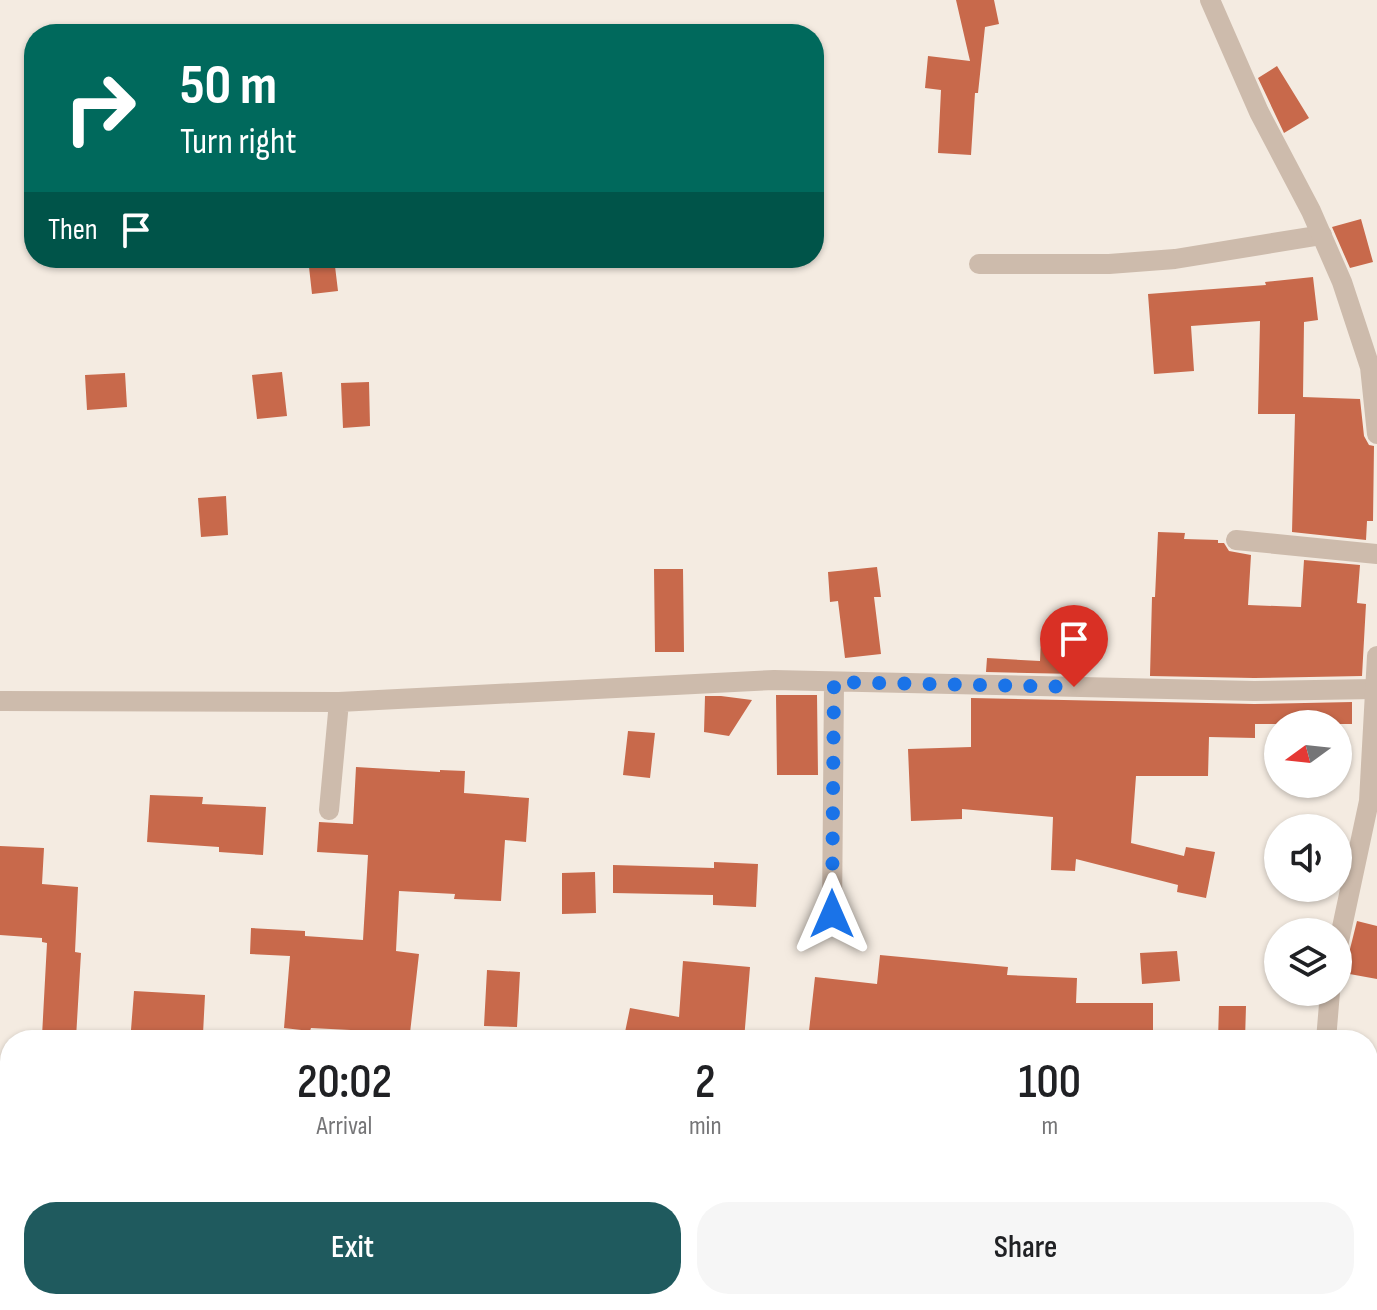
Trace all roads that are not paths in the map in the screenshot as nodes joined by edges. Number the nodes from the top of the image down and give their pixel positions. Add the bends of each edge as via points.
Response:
1 (1210, 0) edge
2 (1322, 235) junction
3 (979, 264) dead end
4 (1377, 434) edge
5 (1236, 540) dead end
6 (1377, 554) edge
7 (1377, 656) edge
8 (834, 682) junction
9 (1375, 689) junction
10 (0, 701) edge
11 (339, 702) junction
12 (329, 810) dead end
13 (832, 914) dead end
14 (1344, 918) edge
15 (1329, 1006) edge
16 (1327, 1030) edge

1 - 2 street
2 - 3 street via 1175,259
2 - 4 street via 1370,367
5 - 6 street
7 - 9 street
8 - 9 street
8 - 11 street via 774,680
8 - 13 street
9 - 14 street via 1369,801
10 - 11 street
11 - 12 street
15 - 16 street

